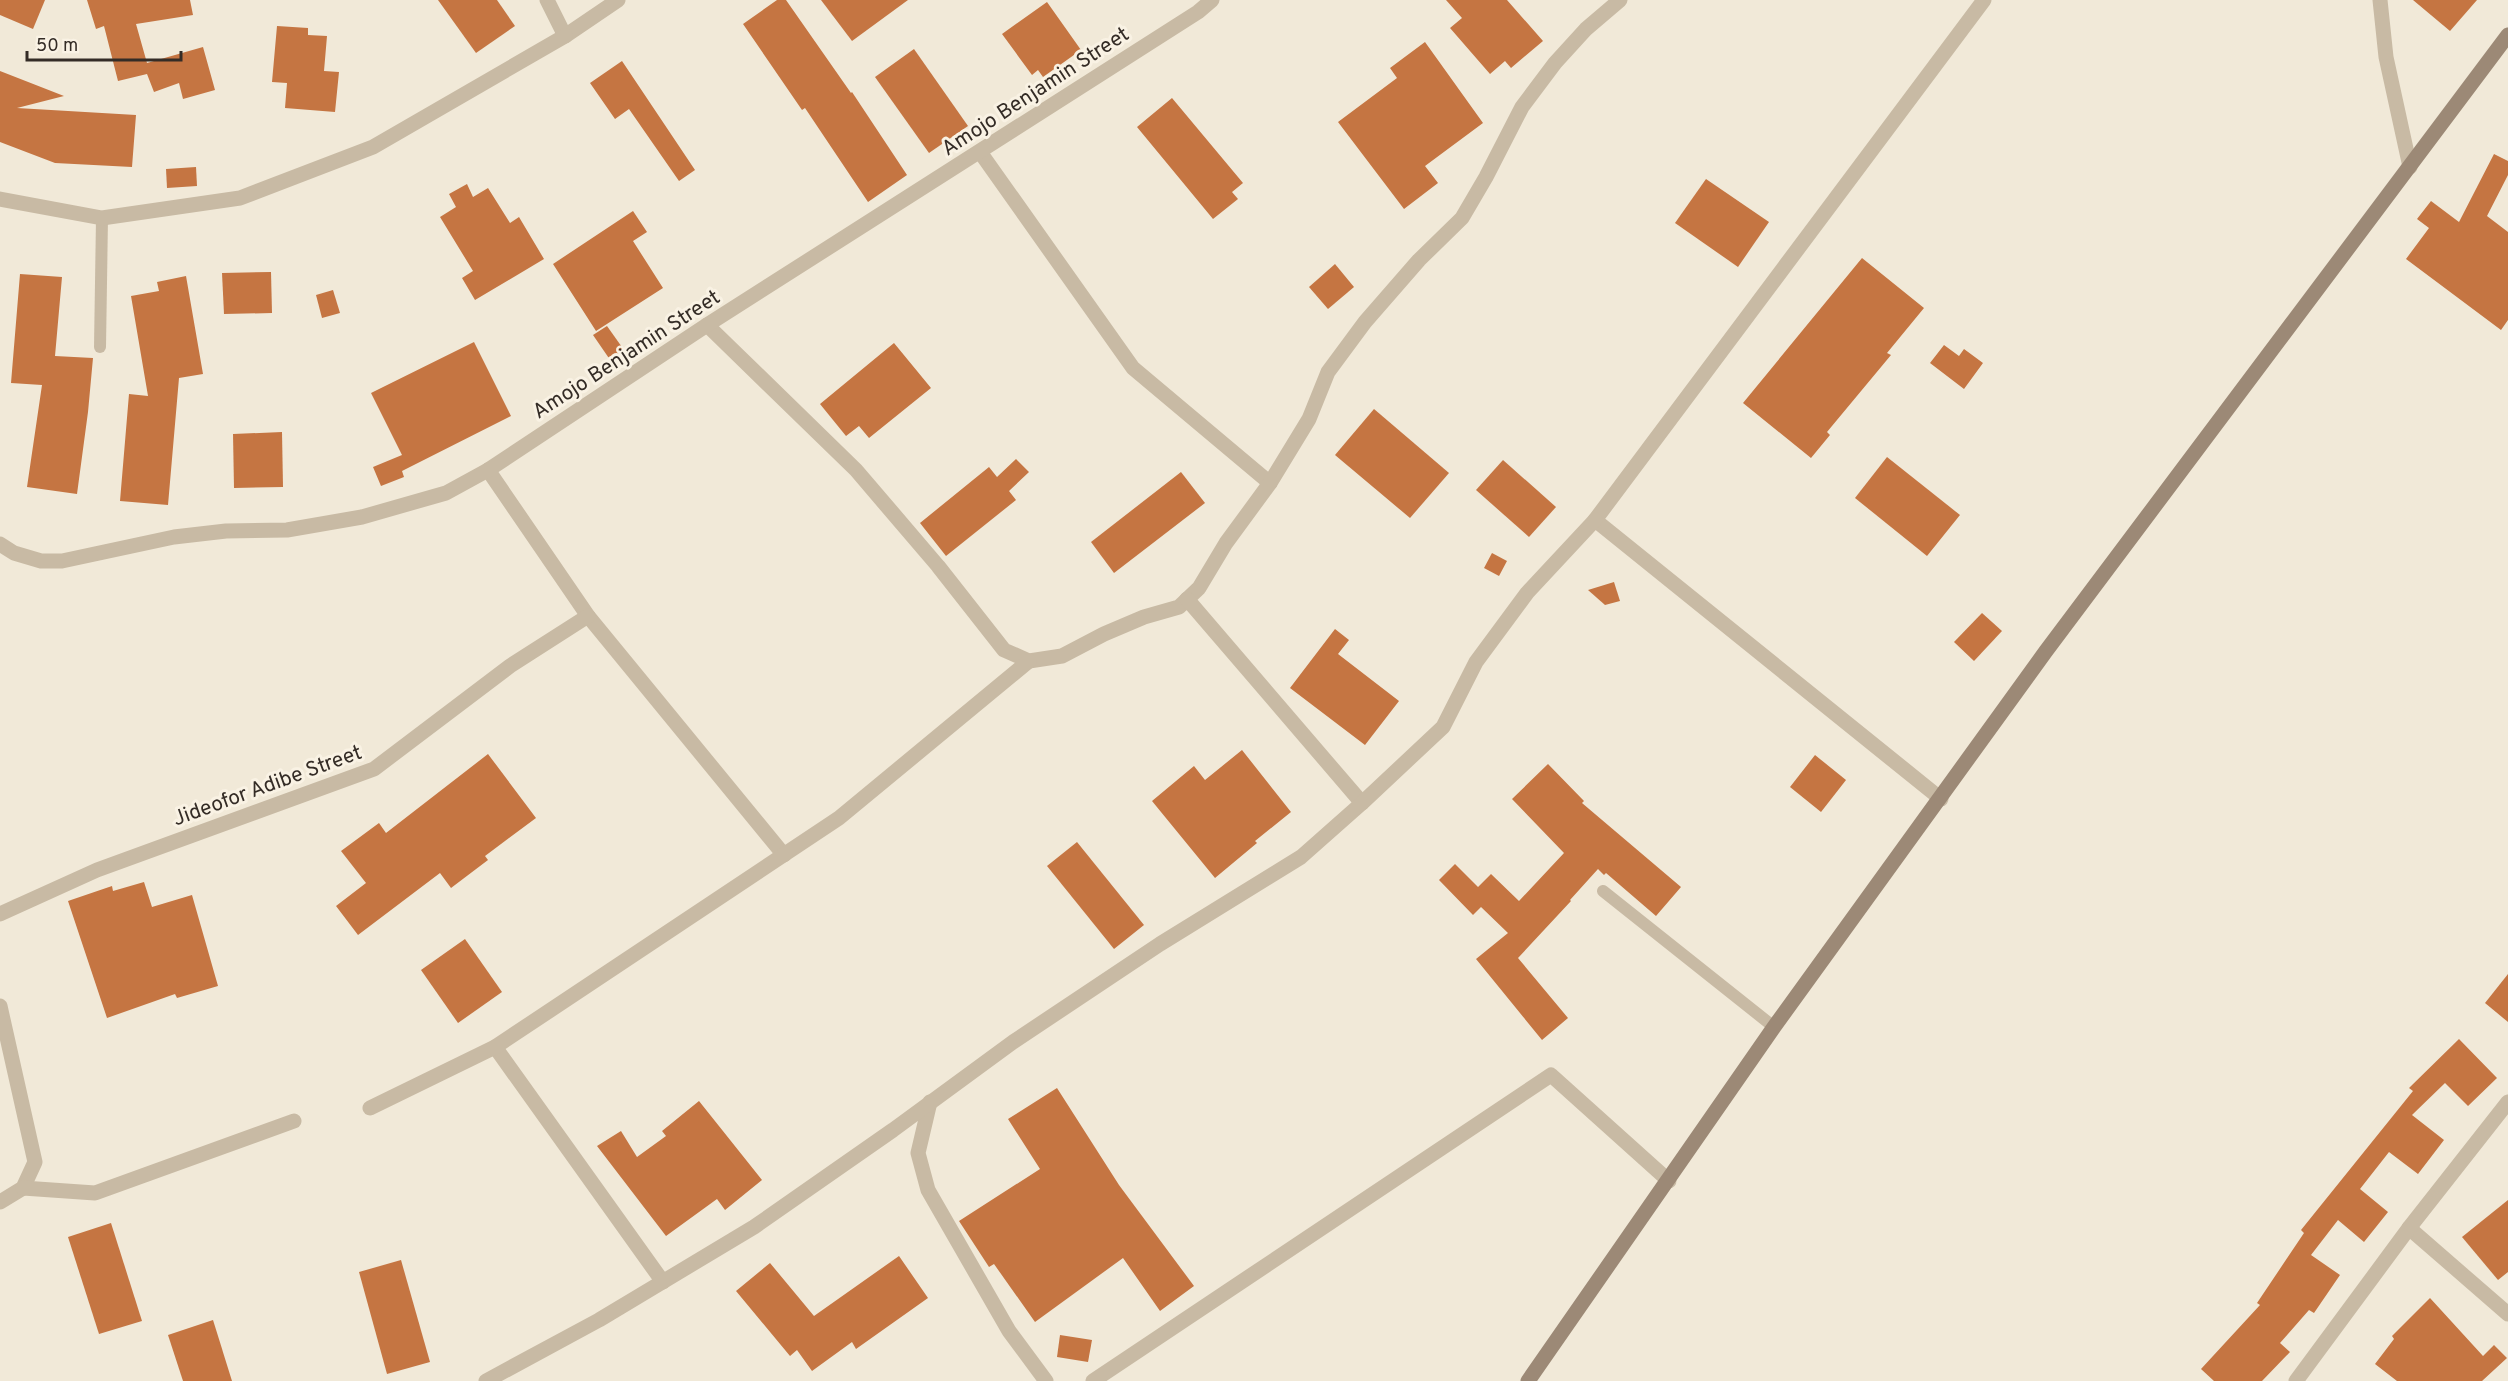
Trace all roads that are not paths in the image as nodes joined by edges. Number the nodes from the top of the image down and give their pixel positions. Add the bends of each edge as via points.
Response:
1 (547, 0) edge
2 (618, 0) edge
3 (1212, 0) edge
4 (1620, 0) edge
5 (1984, 0) edge
6 (2380, 0) edge
7 (2508, 35) edge
8 (565, 36) junction
9 (980, 152) junction
10 (2410, 166) junction
11 (0, 199) edge
12 (102, 218) junction
13 (707, 325) junction
14 (100, 347) dead end
15 (488, 470) junction
16 (1270, 483) junction
17 (1595, 520) junction
18 (0, 544) edge
19 (1187, 599) junction
20 (588, 616) junction
21 (1029, 661) junction
22 (1941, 799) junction
23 (1362, 803) junction
24 (784, 855) junction
25 (1603, 891) dead end
26 (0, 914) edge
27 (0, 1006) edge
28 (1774, 1027) junction
29 (495, 1047) junction
30 (930, 1102) junction
31 (2508, 1102) edge
32 (370, 1108) dead end
33 (294, 1121) dead end
34 (1669, 1180) junction
35 (23, 1188) junction
36 (0, 1202) edge
37 (2409, 1228) junction
38 (663, 1282) junction
39 (2508, 1314) edge
40 (2303, 1379) edge
41 (486, 1381) edge
42 (1046, 1381) edge
43 (1093, 1381) edge
44 (1528, 1381) edge

1 - 8 street
2 - 8 street
3 - 9 street, Amojo Benjamin Street
4 - 16 street via 1586,28 1555,63 1522,107 1462,219 1419,260 1328,372 1309,419
5 - 17 street
6 - 10 street via 2386,57
7 - 10 street
8 - 12 street via 373,147 240,198
9 - 13 street, Amojo Benjamin Street
9 - 16 street via 1133,368
10 - 22 street via 2046,651
11 - 12 street
12 - 14 lane
13 - 15 street, Amojo Benjamin Street
13 - 21 street via 856,470 1004,650
15 - 18 street, Amojo Benjamin Street via 446,493 401,507 287,530 198,534 62,561 41,561
15 - 20 street
16 - 19 street via 1199,588
17 - 22 street
17 - 23 street via 1527,593 1476,662 1443,727
19 - 21 street via 1179,607 1144,617 1062,656
19 - 23 street
20 - 24 street
20 - 26 street, Jideofor Adibe Street via 510,666 374,769 97,870
21 - 24 street via 839,818
22 - 28 street
23 - 30 street via 1300,857 1013,1041
24 - 29 street
25 - 28 lane
27 - 35 street via 35,1162
28 - 34 street
29 - 32 street
29 - 38 street
30 - 38 street via 753,1227
30 - 42 street via 918,1153 928,1190 1009,1331
31 - 37 street
33 - 35 street via 95,1193
34 - 43 street via 1551,1075
34 - 44 street
35 - 36 street
37 - 39 street
37 - 40 street
38 - 41 street

